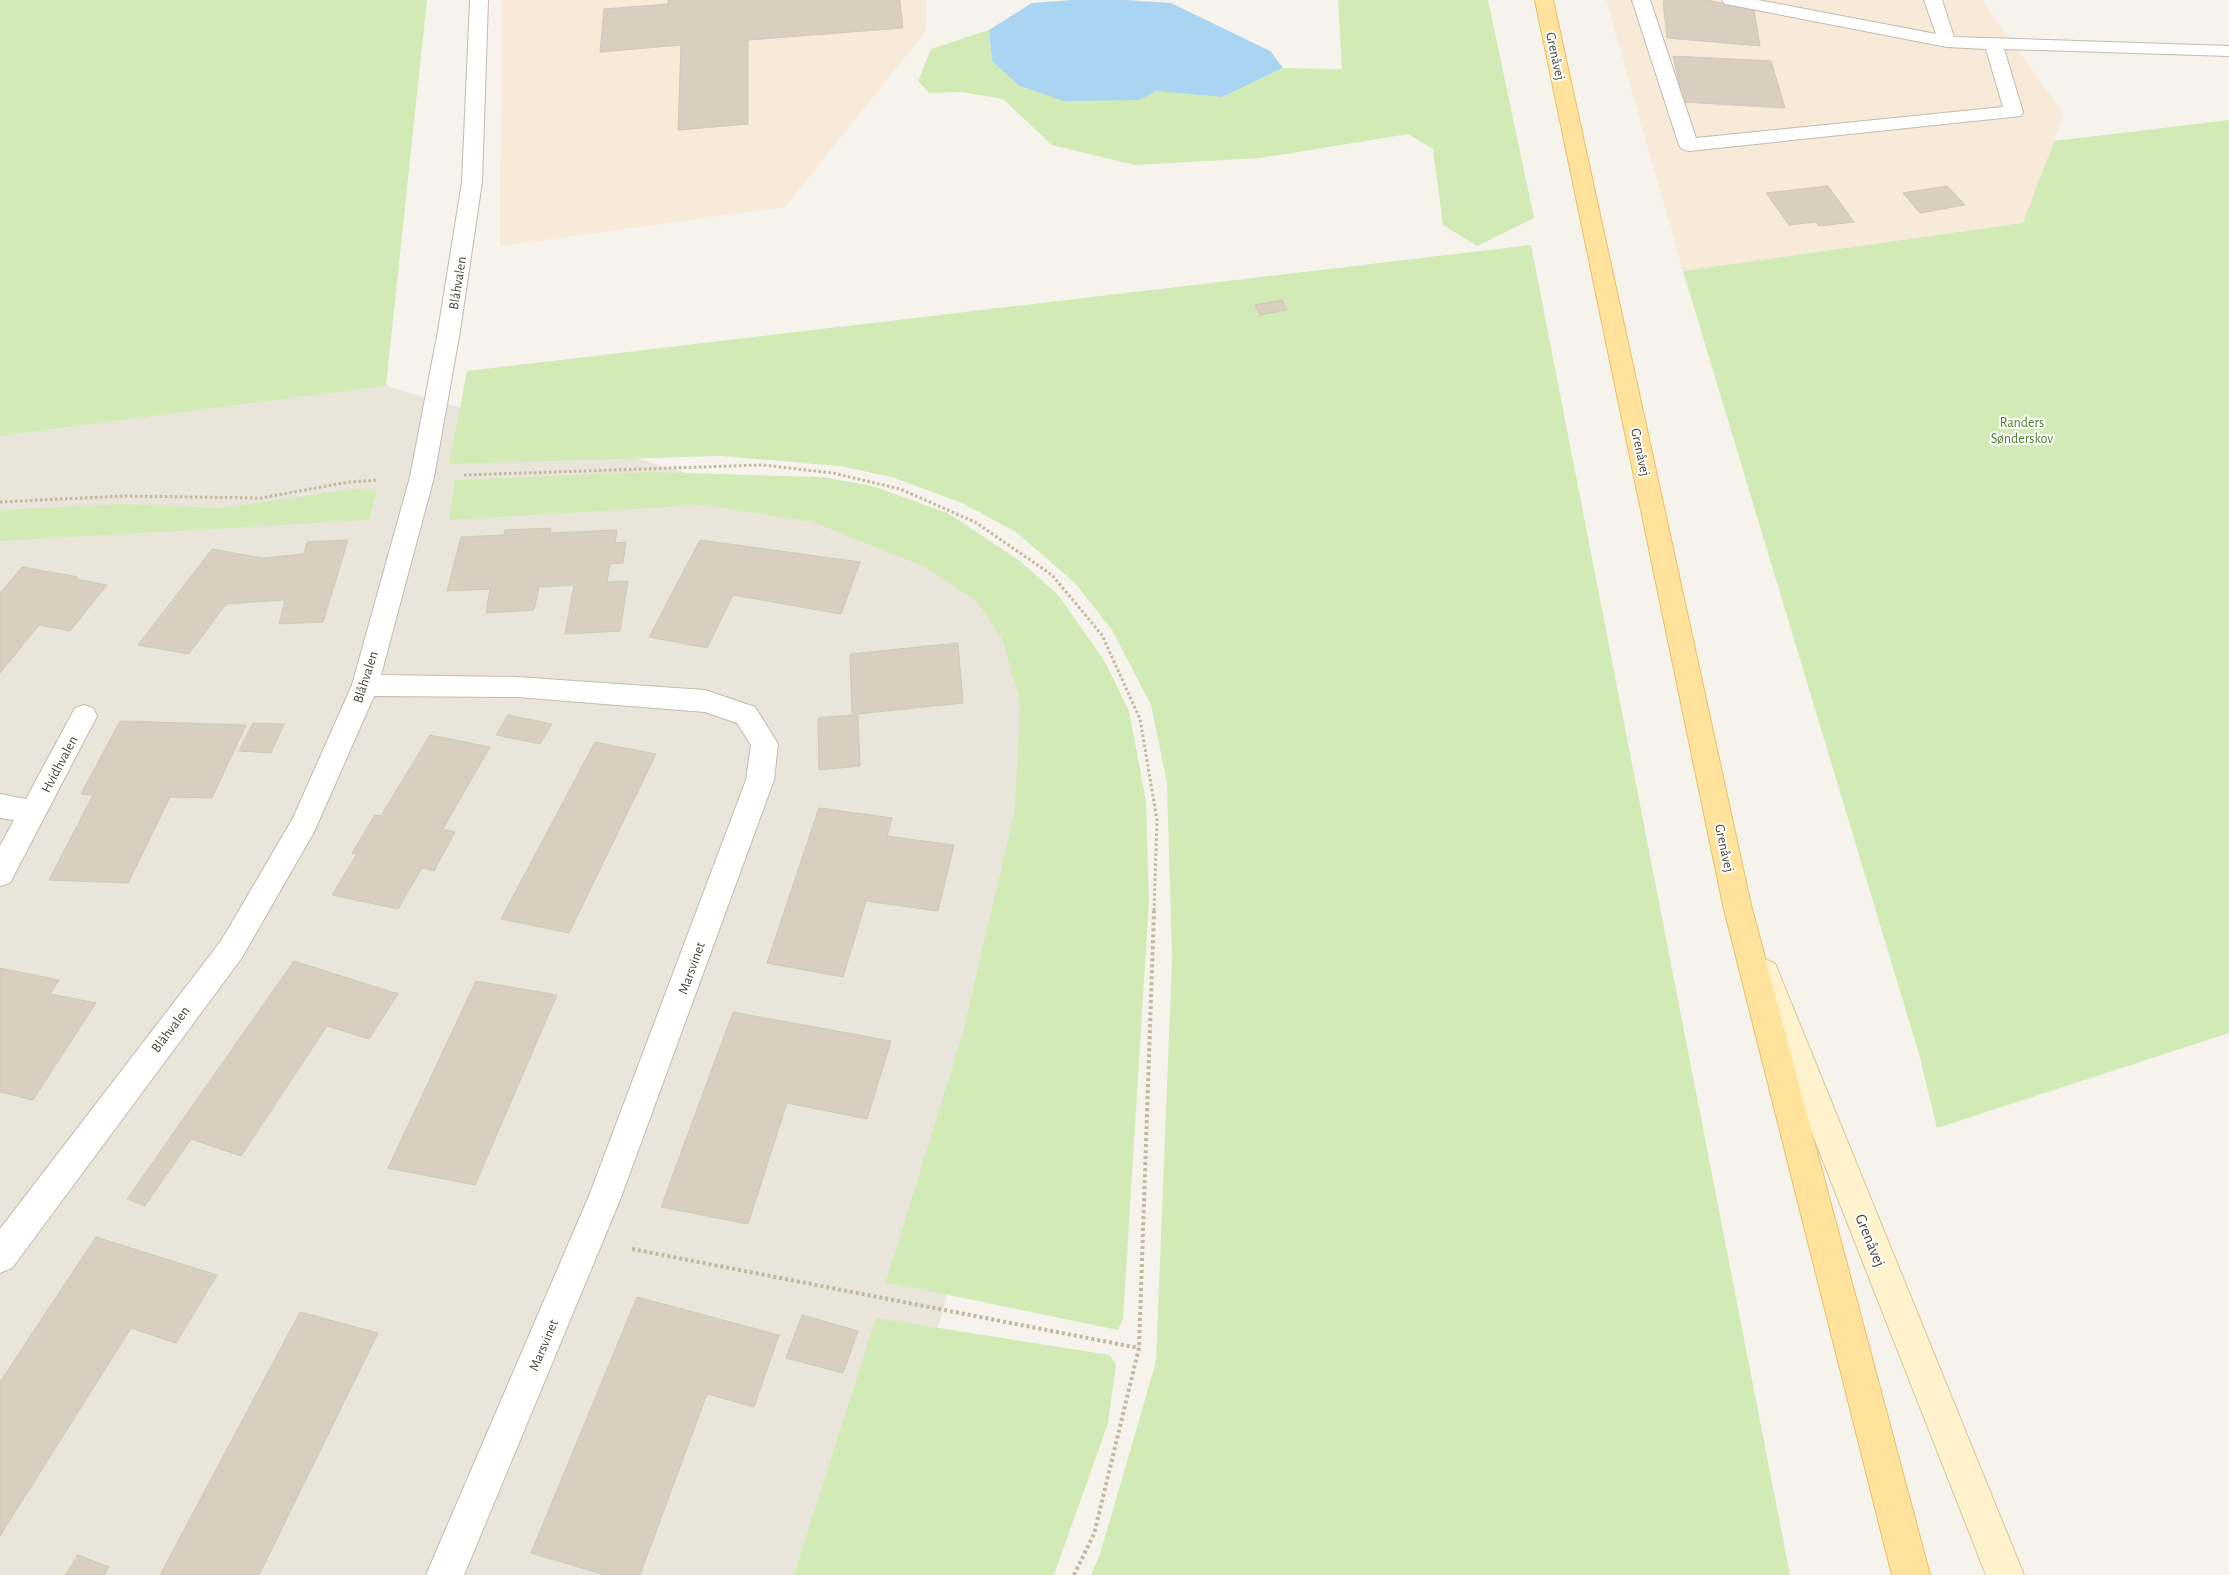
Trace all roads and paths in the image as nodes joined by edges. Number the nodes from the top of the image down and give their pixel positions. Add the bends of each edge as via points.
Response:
1 (479, 0) edge
2 (1544, 0) edge
3 (1642, 0) edge
4 (1731, 0) edge
5 (1933, 0) edge
6 (1947, 42) junction
7 (1993, 43) junction
8 (2229, 51) edge
9 (422, 477) junction
10 (0, 502) edge
11 (365, 685) junction
12 (84, 716) dead end
13 (0, 806) edge
14 (33, 812) junction
15 (0, 874) edge
16 (1737, 905) junction
17 (587, 1240) junction
18 (5, 1242) edge
19 (1139, 1348) junction
20 (445, 1575) edge
21 (1074, 1575) edge
22 (1911, 1575) edge
23 (2005, 1575) edge

1 - 9 street, Blåhvalen via 472,182
2 - 16 main road, Grenåvej
3 - 7 street via 1689,145 2014,112
4 - 6 street
5 - 6 street
6 - 7 street
7 - 8 street
9 - 10 path via 349,482 261,498 124,496
9 - 11 street, Blåhvalen
9 - 19 path via 762,465 834,473 900,489 975,522 1052,575 1102,635 1140,719 1157,820
11 - 17 street, Marsvinet via 516,687 705,700 746,715 765,744 760,780
11 - 18 street, Blåhvalen via 304,824 231,950
12 - 14 street, Hvidhvalen
13 - 14 street
14 - 15 street, Hvidhvalen
16 - 22 main road, Grenåvej
16 - 23 street, Grenåvej
17 - 19 path
17 - 20 street, Marsvinet
19 - 21 path via 1094,1534

